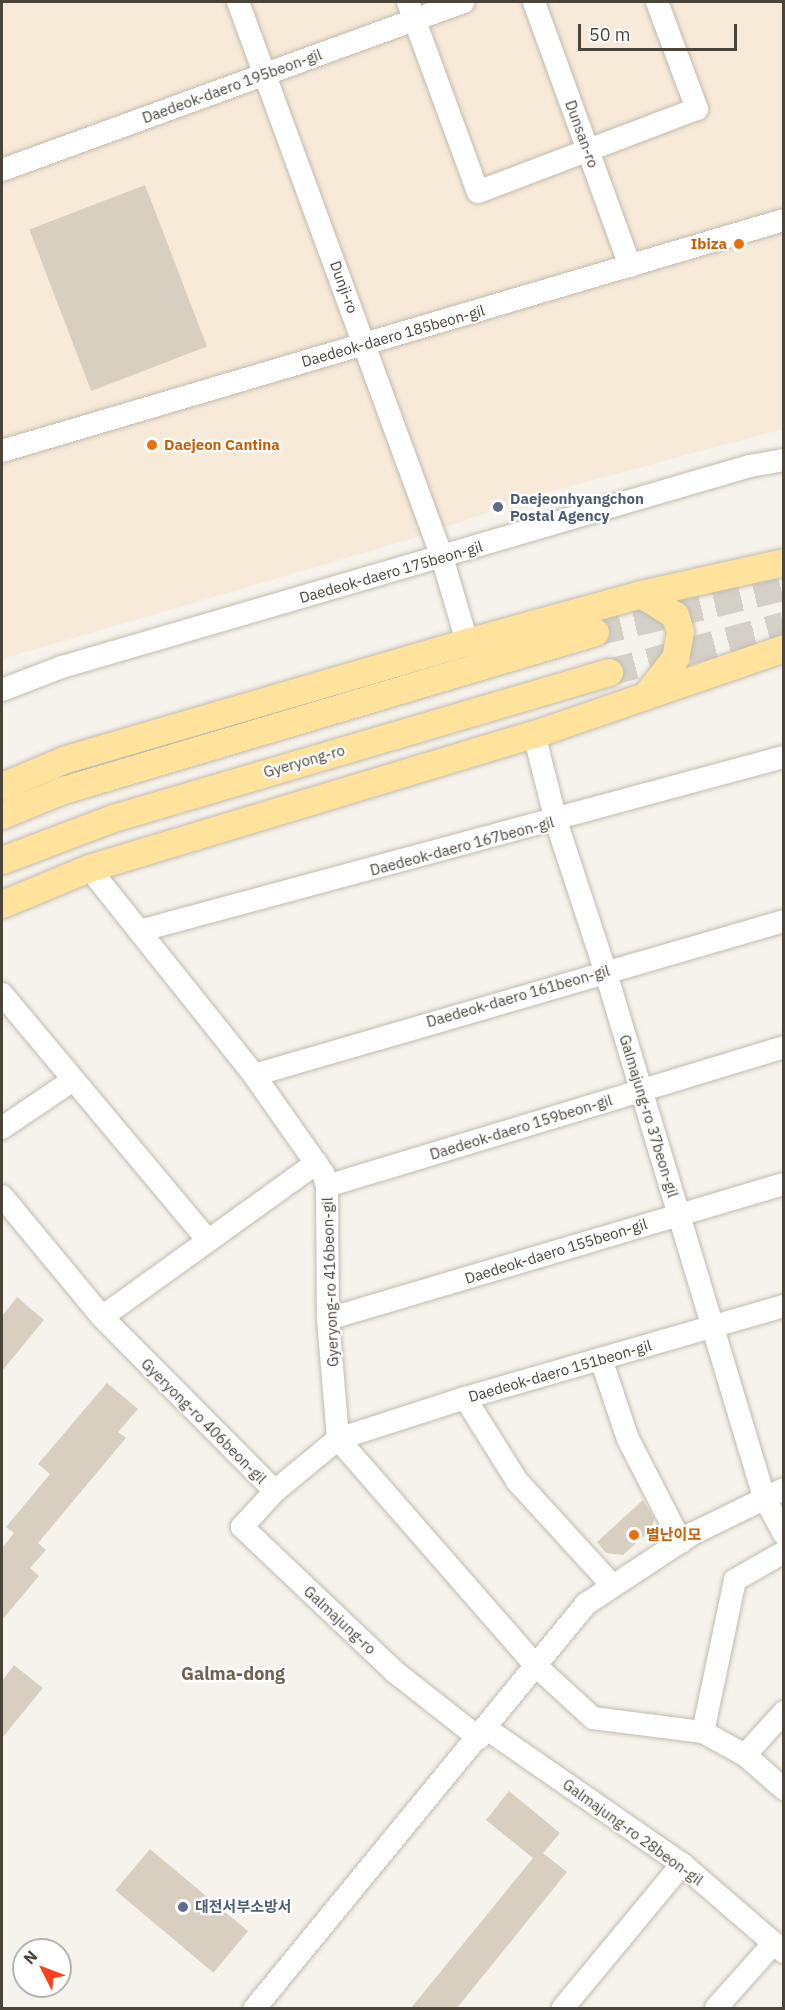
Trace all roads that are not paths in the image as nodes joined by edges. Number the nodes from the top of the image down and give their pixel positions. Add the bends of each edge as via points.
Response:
1 (238, 2) edge
2 (463, 2) edge
3 (534, 2) edge
4 (657, 2) edge
5 (411, 10) edge
6 (266, 74) junction
7 (588, 150) junction
8 (2, 170) edge
9 (783, 220) edge
10 (630, 266) junction
11 (365, 344) junction
12 (2, 451) edge
13 (783, 460) edge
14 (441, 557) junction
15 (783, 562) edge
16 (641, 594) junction
17 (595, 632) tunnel mouth
18 (467, 642) junction
19 (783, 648) edge
20 (609, 672) tunnel mouth
21 (2, 690) edge
22 (644, 697) junction
23 (534, 734) junction
24 (783, 757) edge
25 (2, 786) edge
26 (2, 815) edge
27 (556, 821) junction
28 (2, 860) edge
29 (89, 868) junction
30 (2, 904) edge
31 (783, 921) edge
32 (139, 931) junction
33 (605, 970) junction
34 (2, 993) edge
35 (783, 1047) edge
36 (254, 1075) junction
37 (73, 1080) junction
38 (642, 1090) junction
39 (2, 1128) edge
40 (316, 1163) junction
41 (783, 1184) edge
42 (327, 1186) junction
43 (2, 1196) edge
44 (679, 1214) junction
45 (207, 1239) junction
46 (783, 1306) edge
47 (102, 1317) junction
48 (328, 1319) junction
49 (713, 1327) junction
50 (601, 1359) junction
51 (465, 1398) junction
52 (338, 1439) junction
53 (275, 1491) junction
54 (774, 1493) edge
55 (783, 1534) edge
56 (681, 1542) junction
57 (783, 1551) edge
58 (612, 1585) junction
59 (535, 1665) junction
60 (783, 1712) edge
61 (703, 1731) junction
62 (483, 1734) junction
63 (745, 1755) junction
64 (783, 1789) edge
65 (682, 1864) junction
66 (779, 1947) edge
67 (255, 2008) edge
68 (563, 2008) edge
69 (716, 2008) edge

1 - 6 street, Dunji-ro
2 - 5 street, Daedeok-daero 195beon-gil
3 - 7 street, Dunsan-ro
4 - 7 street via 697,109
5 - 6 street, Daedeok-daero 195beon-gil
5 - 7 street via 478,192
6 - 8 street, Daedeok-daero 195beon-gil
6 - 11 street, Dunji-ro
7 - 10 street, Dunsan-ro
9 - 10 street, Daedeok-daero 185beon-gil
10 - 11 street, Daedeok-daero 185beon-gil
11 - 12 street, Daedeok-daero 185beon-gil
11 - 14 street, Dunji-ro
13 - 14 street, Daedeok-daero 175beon-gil via 750,466
14 - 18 street, Dunji-ro
14 - 21 street, Daedeok-daero 175beon-gil via 62,667
15 - 16 main road
16 - 18 main road
16 - 22 main road via 675,615 680,632 675,658
17 - 26 main road via 63,790
18 - 25 main road via 66,759
19 - 22 main road
20 - 28 main road, Gyeryong-ro via 112,818
22 - 23 main road
23 - 27 street, Galmajung-ro 37beon-gil
23 - 29 main road
24 - 27 street, Daedeok-daero 167beon-gil
27 - 32 street, Daedeok-daero 167beon-gil
27 - 33 street, Galmajung-ro 37beon-gil
29 - 30 main road
29 - 32 street, Gyeryong-ro 416beon-gil
31 - 33 street, Daedeok-daero 161beon-gil
32 - 36 street, Gyeryong-ro 416beon-gil
33 - 36 street, Daedeok-daero 161beon-gil
33 - 38 street, Galmajung-ro 37beon-gil
34 - 37 street
35 - 38 street, Daedeok-daero 159beon-gil
36 - 40 street, Gyeryong-ro 416beon-gil
37 - 39 street
37 - 45 street
38 - 42 street, Daedeok-daero 159beon-gil
38 - 44 street, Galmajung-ro 37beon-gil
40 - 42 street, Gyeryong-ro 416beon-gil
40 - 45 street
41 - 44 street, Daedeok-daero 155beon-gil
42 - 48 street, Gyeryong-ro 416beon-gil
43 - 47 street, Gyeryong-ro 406beon-gil
44 - 48 street, Daedeok-daero 155beon-gil
44 - 49 street, Galmajung-ro 37beon-gil
45 - 47 street
46 - 49 street, Daedeok-daero 151beon-gil
47 - 53 street, Gyeryong-ro 406beon-gil
48 - 52 street, Gyeryong-ro 416beon-gil
49 - 50 street, Daedeok-daero 151beon-gil
49 - 54 street, Galmajung-ro 37beon-gil
50 - 51 street, Daedeok-daero 151beon-gil
50 - 56 street via 628,1439
51 - 52 street, Daedeok-daero 151beon-gil
51 - 58 street via 517,1481
52 - 53 street, Gyeryong-ro 406beon-gil
52 - 59 street
53 - 62 street, Galmajung-ro via 242,1527 395,1672
54 - 55 street, Galmajung-ro 37beon-gil
54 - 56 street
56 - 58 street
57 - 61 street via 735,1580
58 - 59 street via 586,1604
59 - 61 street via 593,1718
59 - 62 street
60 - 63 street
61 - 63 street
62 - 65 street, Galmajung-ro 28beon-gil
62 - 67 street
63 - 64 street
65 - 66 street, Galmajung-ro 28beon-gil
65 - 68 street
66 - 69 street, Galmajung-ro 28beon-gil

